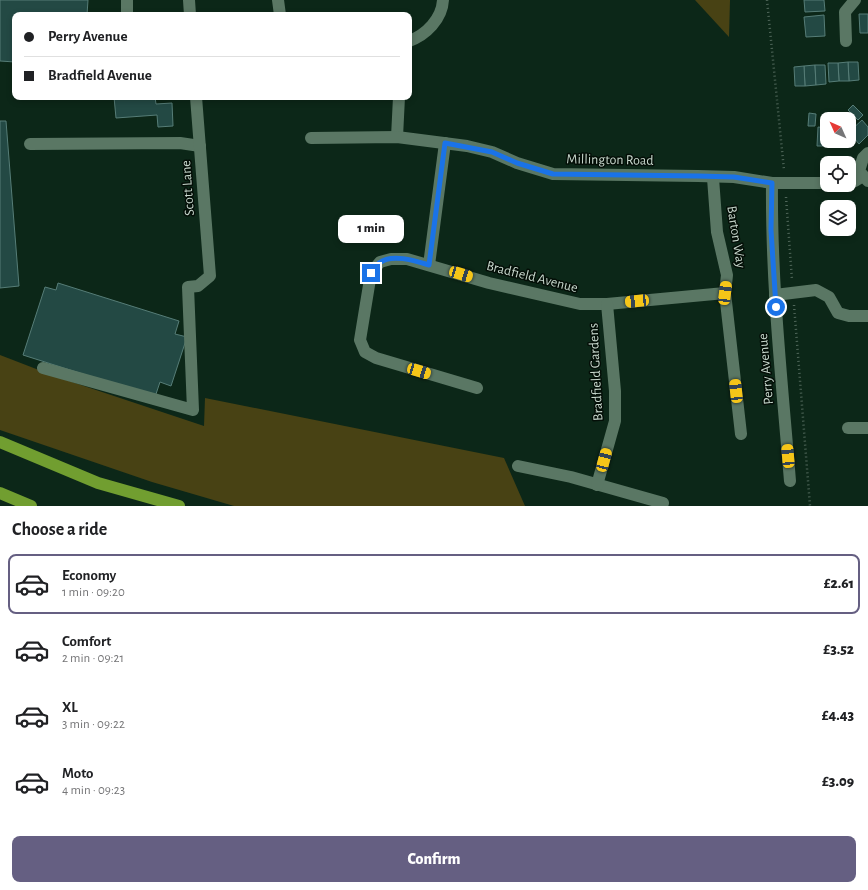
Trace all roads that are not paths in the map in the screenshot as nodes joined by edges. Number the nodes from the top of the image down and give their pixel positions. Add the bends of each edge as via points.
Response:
1 (127, 0) edge
2 (188, 0) edge
3 (278, 0) edge
4 (443, 0) edge
5 (855, 0) edge
6 (127, 12) edge
7 (190, 12) edge
8 (280, 12) edge
9 (412, 40) edge
10 (846, 40) dead end
11 (196, 100) edge
12 (399, 100) edge
13 (397, 137) junction
14 (311, 138) dead end
15 (445, 143) junction
16 (30, 144) dead end
17 (200, 146) junction
18 (868, 153) edge
19 (714, 178) junction
20 (866, 178) edge
21 (856, 180) edge
22 (772, 183) junction
23 (820, 183) edge
24 (429, 265) junction
25 (725, 293) junction
26 (775, 295) junction
27 (607, 304) junction
28 (868, 316) edge
29 (44, 368) dead end
30 (477, 388) dead end
31 (848, 428) dead end
32 (868, 428) edge
33 (741, 434) dead end
34 (0, 442) edge
35 (518, 466) dead end
36 (790, 481) dead end
37 (597, 485) junction
38 (0, 494) edge
39 (663, 503) dead end
40 (31, 506) edge
41 (179, 506) edge

1 - 6 street
2 - 7 street
3 - 8 street
4 - 9 street via 434,25
5 - 10 street via 845,12
11 - 17 street, Scott Lane
12 - 13 street
13 - 14 street, Millington Road
13 - 15 street, Millington Road
15 - 19 street, Millington Road via 492,152 553,174
15 - 24 street
16 - 17 street via 180,143
17 - 29 street, Scott Lane via 210,276 198,286 188,287 193,410
18 - 20 street via 863,158 859,171
19 - 22 street, Millington Road via 734,177
19 - 25 street, Barton Way via 718,232 727,275
20 - 21 street
22 - 23 street, Millington Road
22 - 26 street, Perry Avenue via 771,230
24 - 27 street, Bradfield Avenue via 489,283 580,304
24 - 30 street, Bradfield Avenue via 407,259 380,262 371,273 360,340 365,352 376,358
25 - 27 street, Bradfield Avenue
25 - 33 street, Barton Way
26 - 28 street via 816,290 829,297 838,313
26 - 36 street, Perry Avenue
27 - 37 street, Bradfield Gardens via 615,421
31 - 32 street
34 - 41 highway via 98,483
35 - 37 street
37 - 39 street
38 - 40 highway

